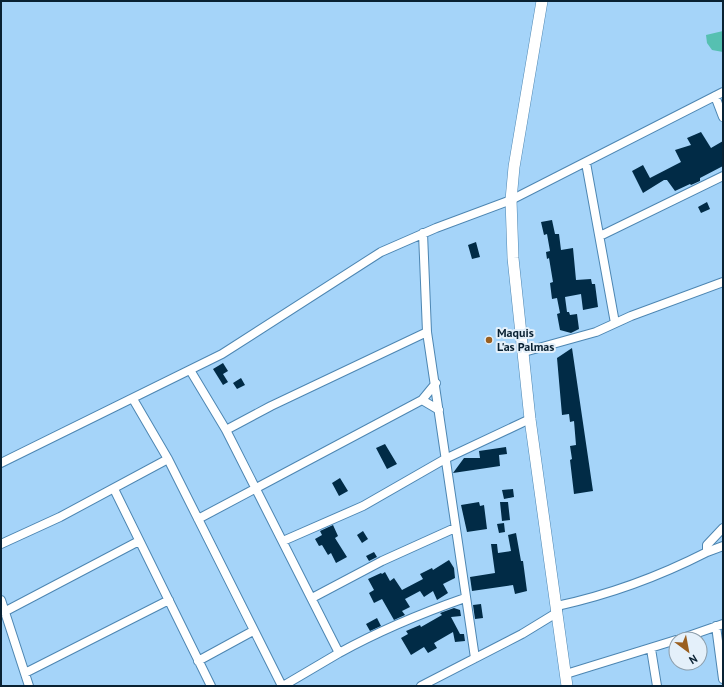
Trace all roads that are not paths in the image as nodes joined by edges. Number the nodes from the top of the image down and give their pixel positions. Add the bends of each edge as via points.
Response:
1 (542, 1) edge
2 (723, 92) edge
3 (715, 96) junction
4 (723, 117) edge
5 (586, 163) junction
6 (723, 176) edge
7 (511, 200) junction
8 (424, 233) junction
9 (600, 236) junction
10 (723, 284) edge
11 (615, 324) junction
12 (427, 332) junction
13 (524, 352) junction
14 (190, 370) junction
15 (436, 383) junction
16 (133, 399) junction
17 (422, 400) junction
18 (439, 410) junction
19 (530, 419) junction
20 (226, 430) junction
21 (168, 459) junction
22 (445, 459) junction
23 (1, 462) edge
24 (255, 488) junction
25 (114, 489) junction
26 (198, 520) junction
27 (455, 528) junction
28 (723, 528) edge
29 (139, 541) junction
30 (283, 541) junction
31 (1, 544) edge
32 (723, 546) edge
33 (707, 552) junction
34 (312, 598) junction
35 (466, 598) junction
36 (1, 600) edge
37 (169, 600) junction
38 (558, 609) junction
39 (4, 612) junction
40 (720, 625) edge
41 (253, 631) junction
42 (703, 631) edge
43 (668, 643) edge
44 (651, 649) junction
45 (339, 653) junction
46 (475, 658) junction
47 (198, 661) junction
48 (25, 673) junction
49 (566, 674) junction
50 (723, 679) edge
51 (29, 686) edge
52 (210, 686) edge
53 (283, 686) edge
54 (421, 686) edge
55 (567, 686) edge
56 (657, 686) edge

1 - 7 street via 514,167
2 - 3 street
3 - 4 street
3 - 5 street
5 - 7 street
5 - 9 street
6 - 9 street
7 - 8 street
7 - 13 street via 514,283
8 - 12 street
8 - 14 street via 382,252 259,332
9 - 11 street
10 - 11 street
11 - 13 street
12 - 15 street
12 - 20 street
13 - 19 street
14 - 16 street
14 - 20 street
15 - 17 street
15 - 18 street
16 - 21 street
16 - 23 street
17 - 18 street
17 - 24 street
18 - 22 street
19 - 22 street
19 - 38 street
20 - 24 street
21 - 25 street
21 - 26 street
22 - 27 street
22 - 30 street via 363,506
24 - 26 street
24 - 30 street
25 - 29 street
25 - 31 street
26 - 41 street
27 - 34 street
27 - 35 street
28 - 33 street via 707,546
29 - 37 street
29 - 39 street
30 - 34 street
32 - 33 street
33 - 38 street via 683,565
34 - 45 street
35 - 45 street via 435,609
35 - 46 street
36 - 39 street
37 - 47 street
37 - 48 street
38 - 46 street via 522,634
38 - 49 street
39 - 48 street
40 - 42 street
40 - 50 street
41 - 47 street
41 - 53 street
43 - 44 street
44 - 49 street
44 - 56 street
45 - 53 street
46 - 54 street
47 - 52 street
48 - 51 street
49 - 55 street

